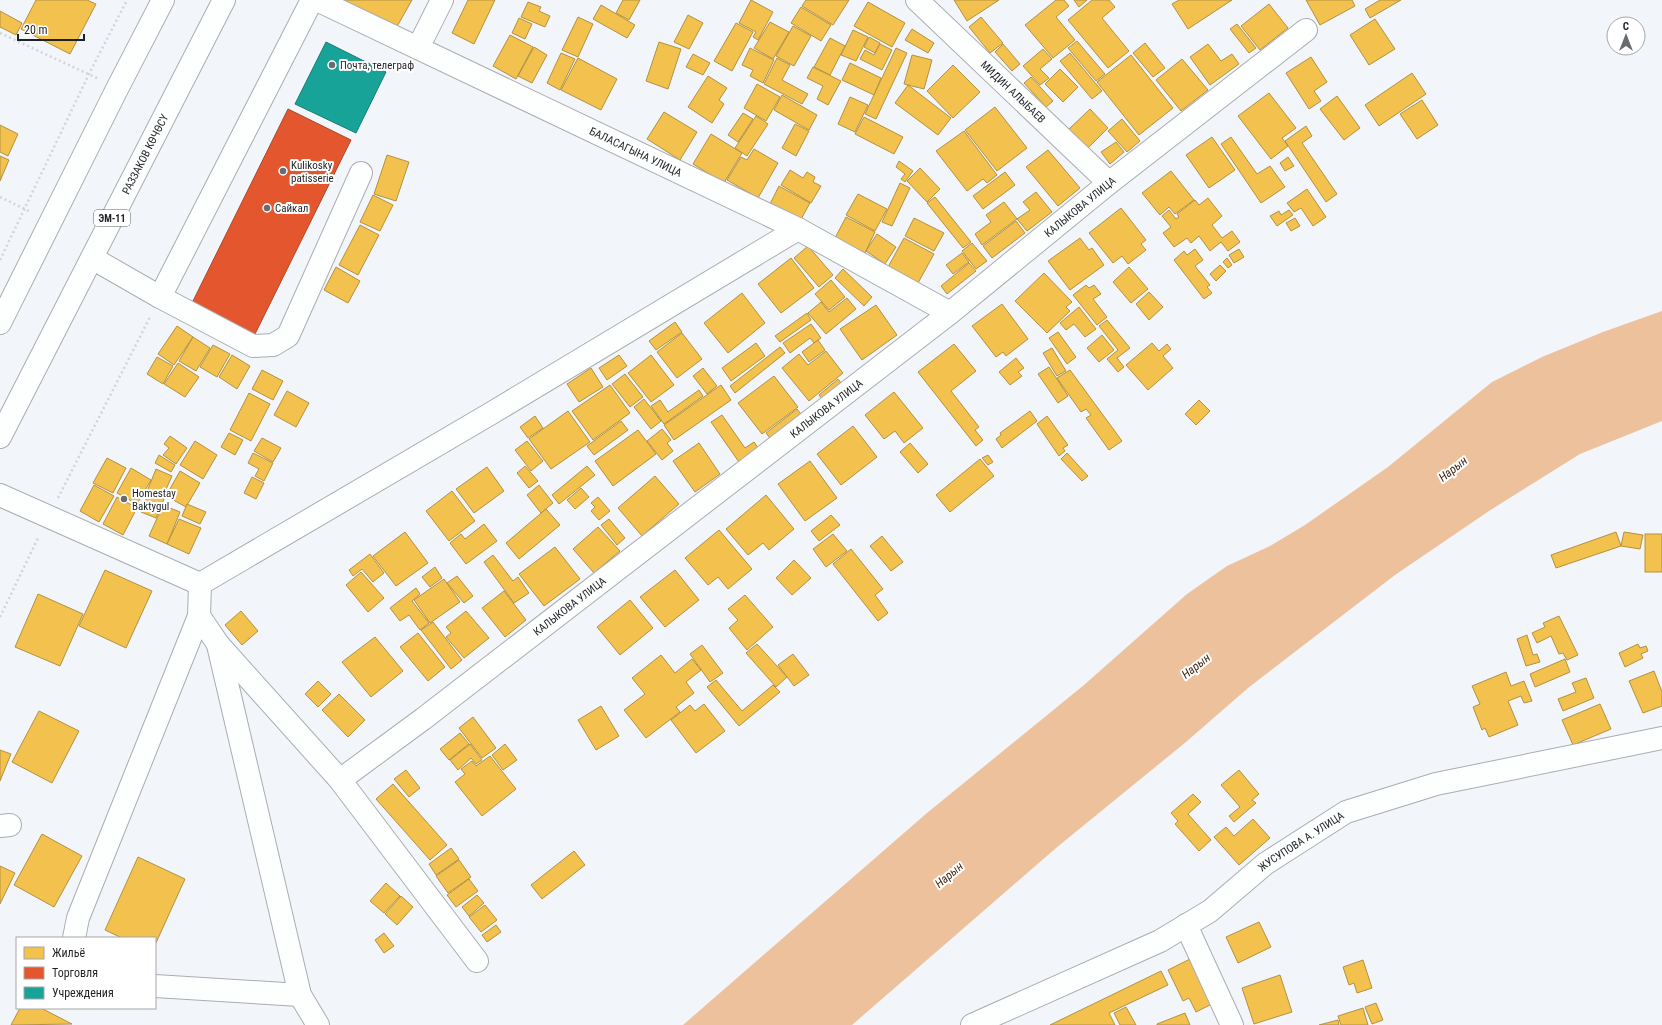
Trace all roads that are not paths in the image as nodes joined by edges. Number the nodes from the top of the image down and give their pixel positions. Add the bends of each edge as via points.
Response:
1 (164, 0) edge
2 (224, 0) edge
3 (312, 0) edge
4 (317, 0) edge
5 (442, 0) edge
6 (917, 0) edge
7 (1306, 30) dead end
8 (418, 48) junction
9 (361, 173) dead end
10 (1109, 183) junction
11 (798, 229) junction
12 (92, 258) junction
13 (160, 297) junction
14 (950, 313) junction
15 (0, 323) edge
16 (0, 436) edge
17 (0, 495) edge
18 (200, 584) junction
19 (199, 616) junction
20 (218, 644) junction
21 (1662, 738) edge
22 (340, 780) junction
23 (1186, 926) junction
24 (74, 937) edge
25 (477, 961) dead end
26 (156, 986) edge
27 (300, 995) junction
28 (986, 1022) edge
29 (318, 1025) edge
30 (1232, 1025) edge

1 - 15 main road
2 - 12 main road, РАЗЗАКОВ КӨЧӨСҮ / ЭМ-11
3 - 13 main road
4 - 8 main road, БАЛАСАГЫНА УЛИЦА
5 - 8 main road
6 - 10 main road, МИДИН АЛЫБАЕВ
7 - 10 main road, КАЛЫКОВА УЛИЦА
8 - 11 main road, БАЛАСАГЫНА УЛИЦА
9 - 13 main road via 288,336 273,345 253,346
10 - 14 main road, КАЛЫКОВА УЛИЦА
11 - 14 main road, БАЛАСАГЫНА УЛИЦА
11 - 18 main road
12 - 13 main road
12 - 16 main road, РАЗЗАКОВ КӨЧӨСҮ / ЭМ-11
14 - 22 main road, КАЛЫКОВА УЛИЦА via 436,710
17 - 18 main road
18 - 19 main road
19 - 20 main road
19 - 24 main road via 78,918
20 - 22 main road
20 - 27 main road
21 - 23 main road, ЖУСУПОВА А. УЛИЦА via 1436,784 1346,812 1265,864 1210,911
22 - 25 main road
23 - 28 main road, ЖУСУПОВА А. УЛИЦА via 1160,941
23 - 30 main road
26 - 27 main road
27 - 29 main road

